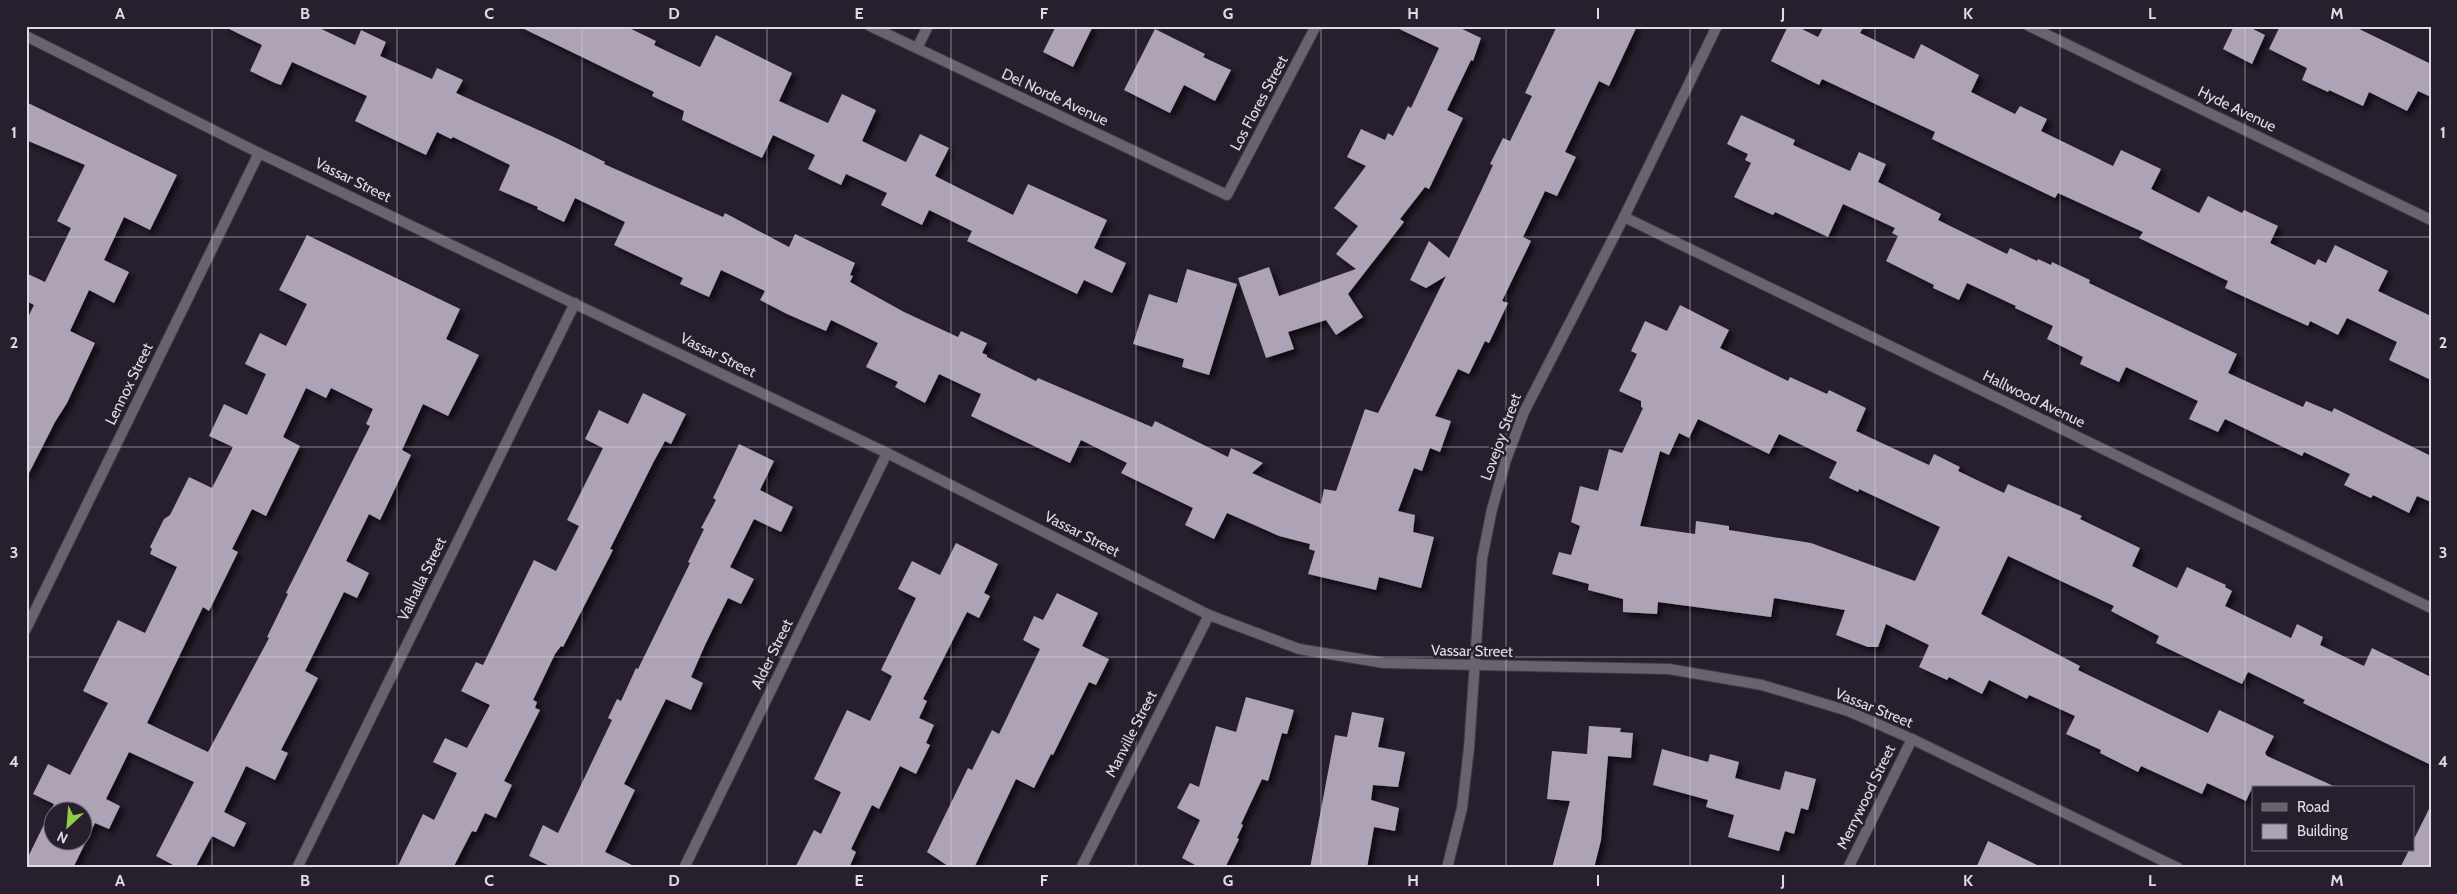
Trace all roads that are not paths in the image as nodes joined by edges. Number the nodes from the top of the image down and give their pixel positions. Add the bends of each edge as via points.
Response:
1 (870, 26) edge
2 (928, 26) edge
3 (1316, 26) edge
4 (1717, 26) edge
5 (2030, 26) edge
6 (26, 36) edge
7 (917, 48) junction
8 (260, 153) junction
9 (1227, 195) joint
10 (1624, 217) junction
11 (2431, 220) edge
12 (575, 303) junction
13 (887, 453) junction
14 (2431, 608) edge
15 (1209, 614) junction
16 (26, 629) edge
17 (1474, 666) junction
18 (1912, 739) junction
19 (297, 868) edge
20 (684, 868) edge
21 (1081, 868) edge
22 (1447, 868) edge
23 (1848, 868) edge
24 (2178, 868) edge

1 - 7 street, Del Norde Avenue
2 - 7 street
3 - 9 street, Los Flores Street
4 - 10 street, Lovejoy Street
5 - 11 street, Hyde Avenue
6 - 8 street, Vassar Street
7 - 9 street, Del Norde Avenue
8 - 12 street, Vassar Street
8 - 16 street, Lennox Street
10 - 14 street, Hallwood Avenue
10 - 17 street, Lovejoy Street via 1524,412 1506,460 1482,560
12 - 13 street, Vassar Street
12 - 19 street, Valhalla Street
13 - 15 street, Vassar Street
13 - 20 street, Alder Street
15 - 17 street, Vassar Street via 1300,649 1384,663
15 - 21 street, Manville Street
17 - 18 street, Vassar Street via 1678,671 1762,685 1848,711
17 - 22 street, Lovejoy Street via 1462,808
18 - 23 street, Merrywood Street
18 - 24 street, Vassar Street

